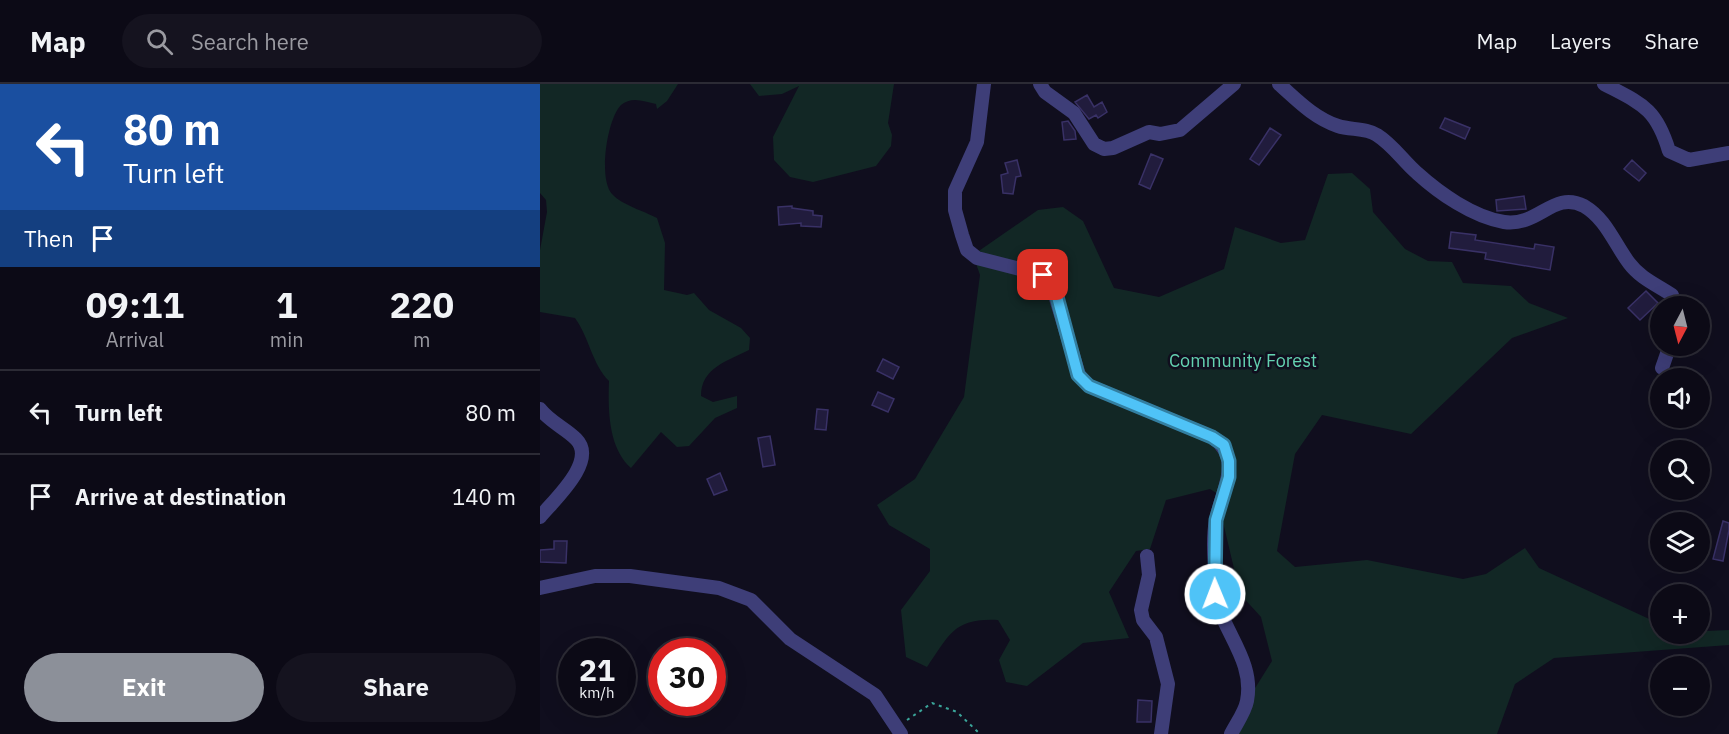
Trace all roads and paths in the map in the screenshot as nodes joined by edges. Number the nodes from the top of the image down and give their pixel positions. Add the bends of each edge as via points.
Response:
1 (1040, 84) edge
2 (1234, 84) edge
3 (1279, 84) edge
4 (1604, 84) edge
5 (985, 85) edge
6 (1729, 153) edge
7 (1672, 296) edge
8 (1666, 356) edge
9 (1662, 368) dead end
10 (540, 409) edge
11 (540, 517) edge
12 (1147, 556) dead end
13 (540, 588) edge
14 (903, 730) edge
15 (980, 734) edge
16 (1161, 734) edge
17 (1231, 734) edge

1 - 2 street via 1074,113 1094,144 1104,149 1149,132 1180,130
3 - 7 street via 1312,114 1337,126 1374,133 1418,174 1469,209 1502,222 1522,222 1537,217 1556,202 1571,201 1584,207 1601,219 1629,263 1645,279
4 - 6 street via 1652,112 1669,151 1689,160
5 - 17 street via 977,142 955,191 955,210 967,250 977,258 1043,275 1051,282 1078,375 1089,386 1224,445 1229,477 1216,520 1215,594 1223,619 1239,646 1247,680 1247,702
8 - 9 street
10 - 11 street via 577,440 584,454 580,468
12 - 16 street via 1149,575 1140,610 1156,637 1168,684
13 - 14 street via 595,576 630,576 719,588 751,600 790,639 874,695
14 - 15 path via 908,717 932,703 957,712

